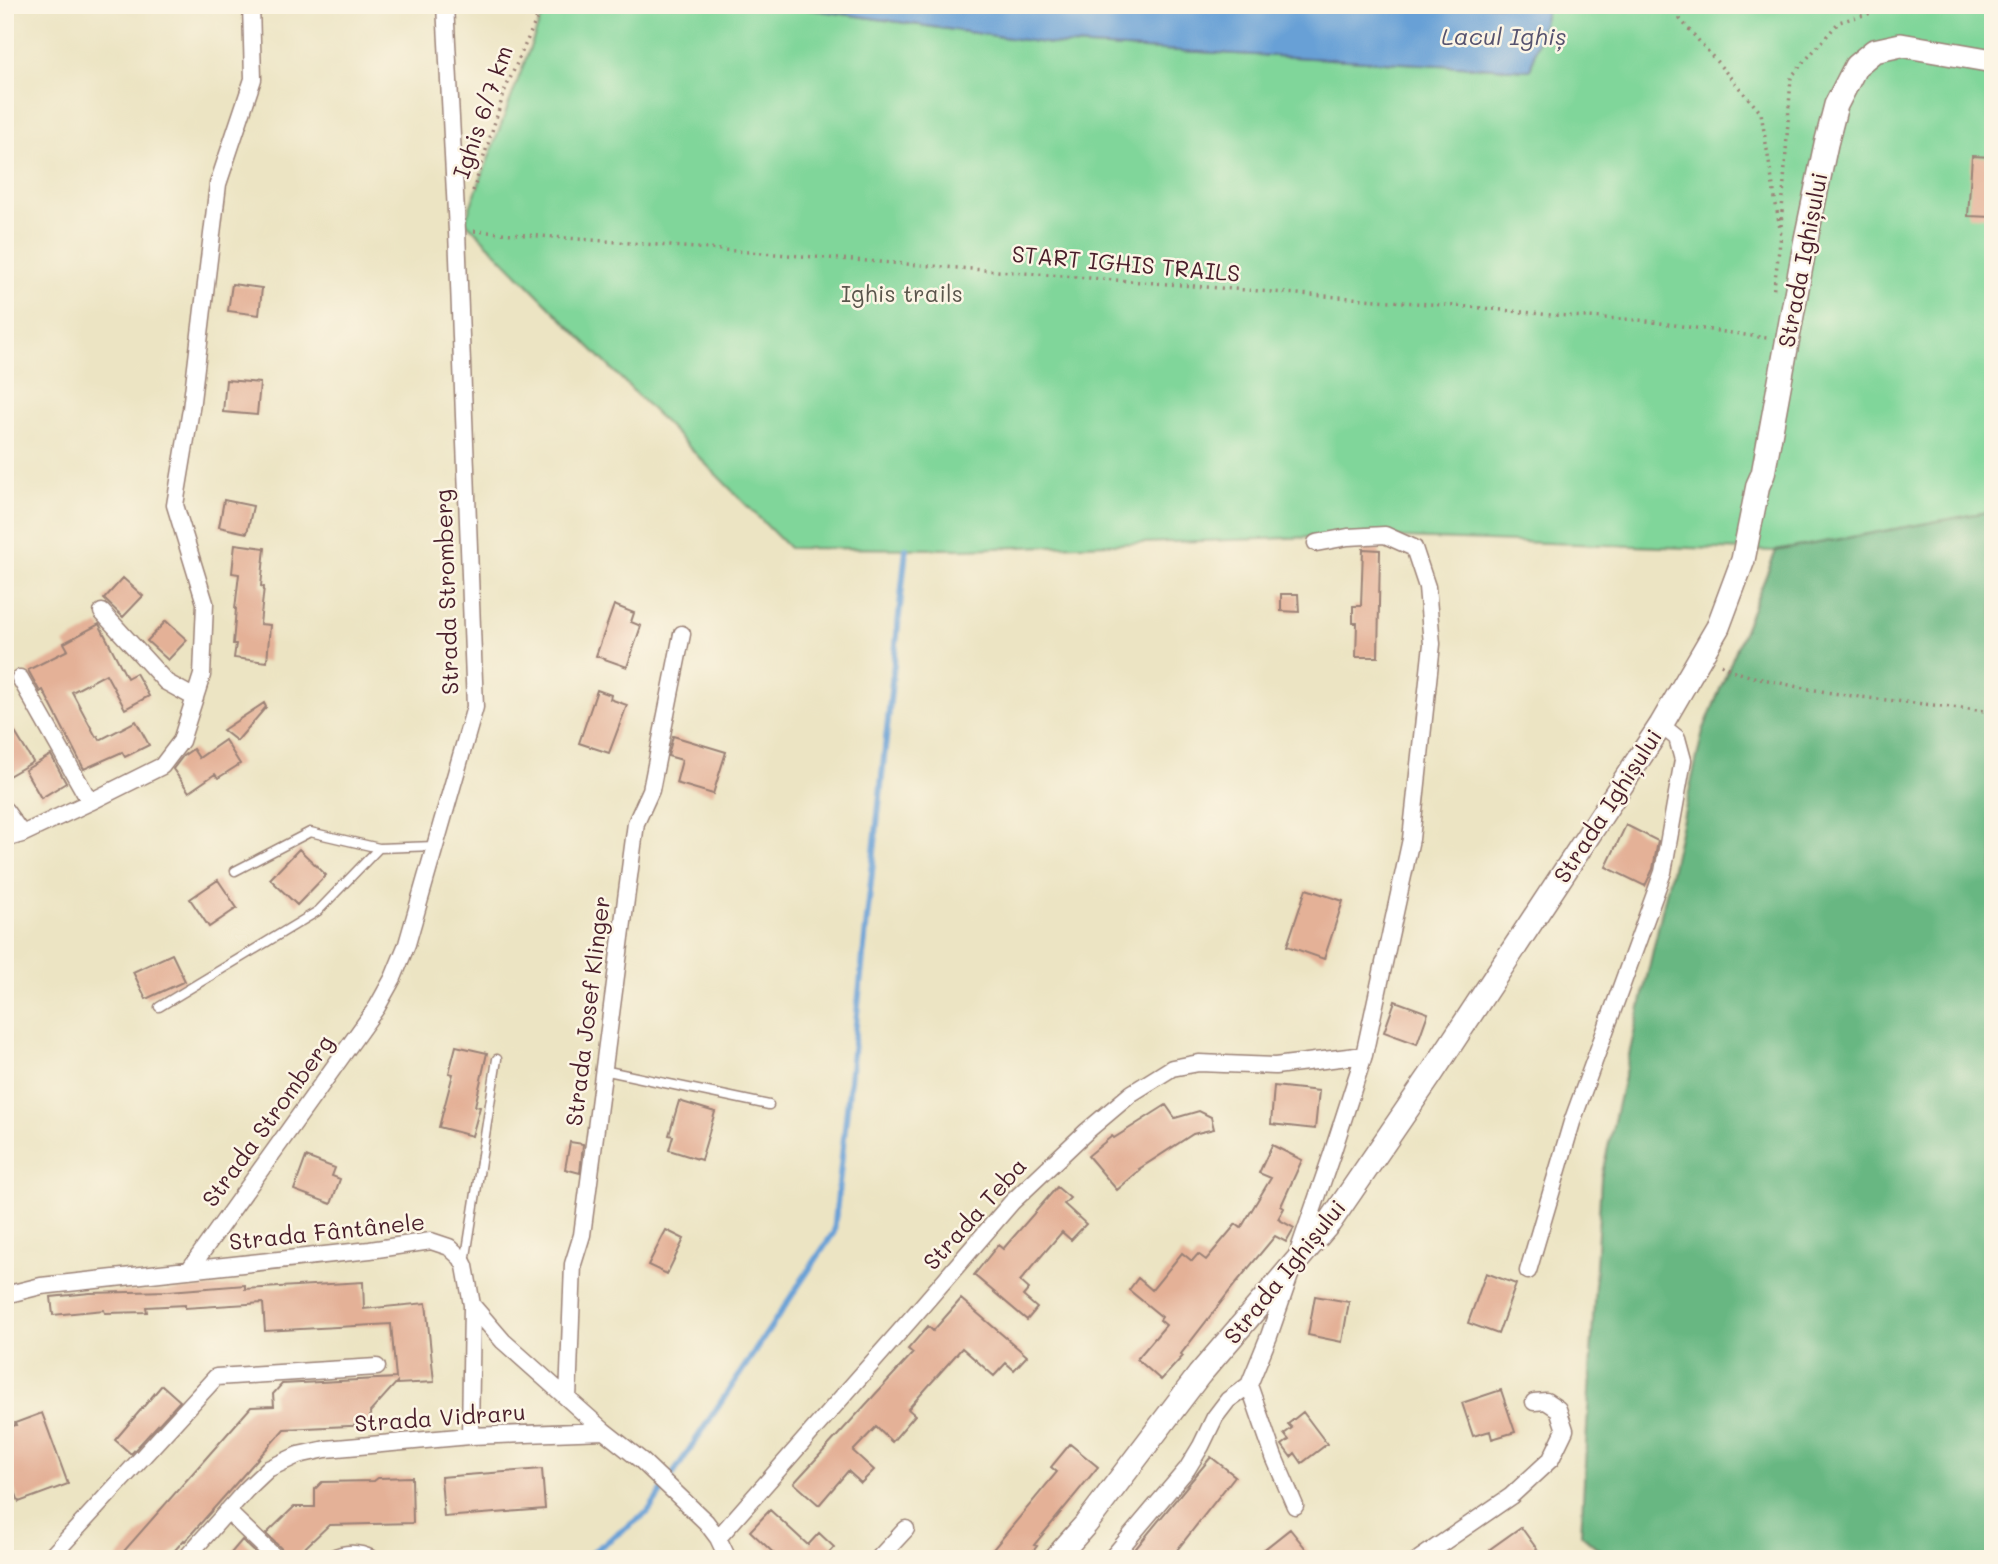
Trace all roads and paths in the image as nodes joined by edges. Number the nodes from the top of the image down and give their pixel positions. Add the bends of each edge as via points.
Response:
1 (251, 5) edge
2 (445, 5) edge
3 (539, 5) edge
4 (1684, 5) edge
5 (1900, 5) edge
6 (1965, 5) edge
7 (1993, 7) edge
8 (1993, 61) edge
9 (473, 192) dead end
10 (475, 231) dead end
11 (1781, 235) junction
12 (1772, 298) dead end
13 (1787, 341) junction
14 (1316, 543) dead end
15 (102, 611) dead end
16 (682, 635) dead end
17 (1704, 652) junction
18 (20, 678) dead end
19 (195, 698) junction
20 (1993, 712) edge
21 (1661, 725) junction
22 (90, 802) junction
23 (5, 810) edge
24 (22, 834) junction
25 (5, 839) edge
26 (435, 846) junction
27 (379, 848) junction
28 (235, 871) dead end
29 (159, 1007) dead end
30 (1364, 1055) junction
31 (497, 1059) dead end
32 (603, 1070) junction
33 (769, 1105) dead end
34 (1292, 1264) junction
35 (465, 1266) junction
36 (189, 1270) junction
37 (1528, 1270) dead end
38 (5, 1295) edge
39 (472, 1305) junction
40 (377, 1367) dead end
41 (1248, 1385) junction
42 (568, 1399) junction
43 (1534, 1402) dead end
44 (604, 1431) junction
45 (470, 1436) junction
46 (1296, 1506) dead end
47 (227, 1511) junction
48 (906, 1529) dead end
49 (718, 1538) junction
50 (49, 1559) edge
51 (185, 1559) edge
52 (277, 1559) edge
53 (331, 1559) edge
54 (372, 1559) edge
55 (728, 1559) edge
56 (878, 1559) edge
57 (1055, 1559) edge
58 (1111, 1559) edge
59 (1419, 1559) edge

1 - 19 street via 253,79 218,184 175,505 205,603 202,675
2 - 26 street, Strada Stromberg via 475,707
3 - 9 path, Ighis 6/7 km via 505,90
4 - 11 path via 1680,19 1761,113
5 - 11 path via 1839,22 1791,77
6 - 7 path
8 - 13 street, Strada Ighișului via 1901,45 1874,51 1856,66 1836,105
10 - 13 path, START IGHIS TRAILS via 1639,320
11 - 12 path
13 - 17 street, Strada Ighișului via 1743,560
14 - 30 street via 1385,535 1414,548 1427,587 1432,644 1410,839
15 - 19 street via 166,682
16 - 32 street, Strada Josef Klinger via 651,790 636,823
17 - 20 path via 1730,671 1797,687
17 - 21 street, Strada Ighișului
18 - 22 street
19 - 22 street via 181,740 162,766
21 - 34 street, Strada Ighișului via 1430,1076 1330,1222
21 - 37 street via 1677,738 1683,760 1662,872 1572,1122
22 - 24 street
23 - 24 street
24 - 25 street
26 - 27 lane
26 - 36 street, Strada Stromberg via 407,944 377,1007
27 - 28 lane via 310,832
27 - 29 lane via 318,911
30 - 34 street
30 - 49 street, Strada Teba via 1275,1066 1199,1063 1172,1069 1132,1093 1012,1202
31 - 35 lane
32 - 33 lane
32 - 42 street, Strada Josef Klinger via 582,1235 573,1265
34 - 41 street
34 - 57 street, Strada Ighișului
35 - 36 street, Strada Fântânele via 456,1252 431,1241
35 - 39 street
36 - 38 street, Strada Fântânele via 41,1286
39 - 42 street via 502,1341
39 - 45 street
40 - 50 street via 216,1377
41 - 46 street
41 - 58 street via 1228,1400 1187,1469
42 - 44 street
43 - 59 street via 1546,1401 1558,1409 1565,1430 1551,1459 1511,1496
44 - 45 street, Strada Vidraru
44 - 49 street via 642,1461
45 - 47 street, Strada Vidraru via 298,1455 268,1469
47 - 51 street, Strada Vidraru
47 - 52 street
48 - 56 street
49 - 55 street
53 - 54 street via 349,1553

